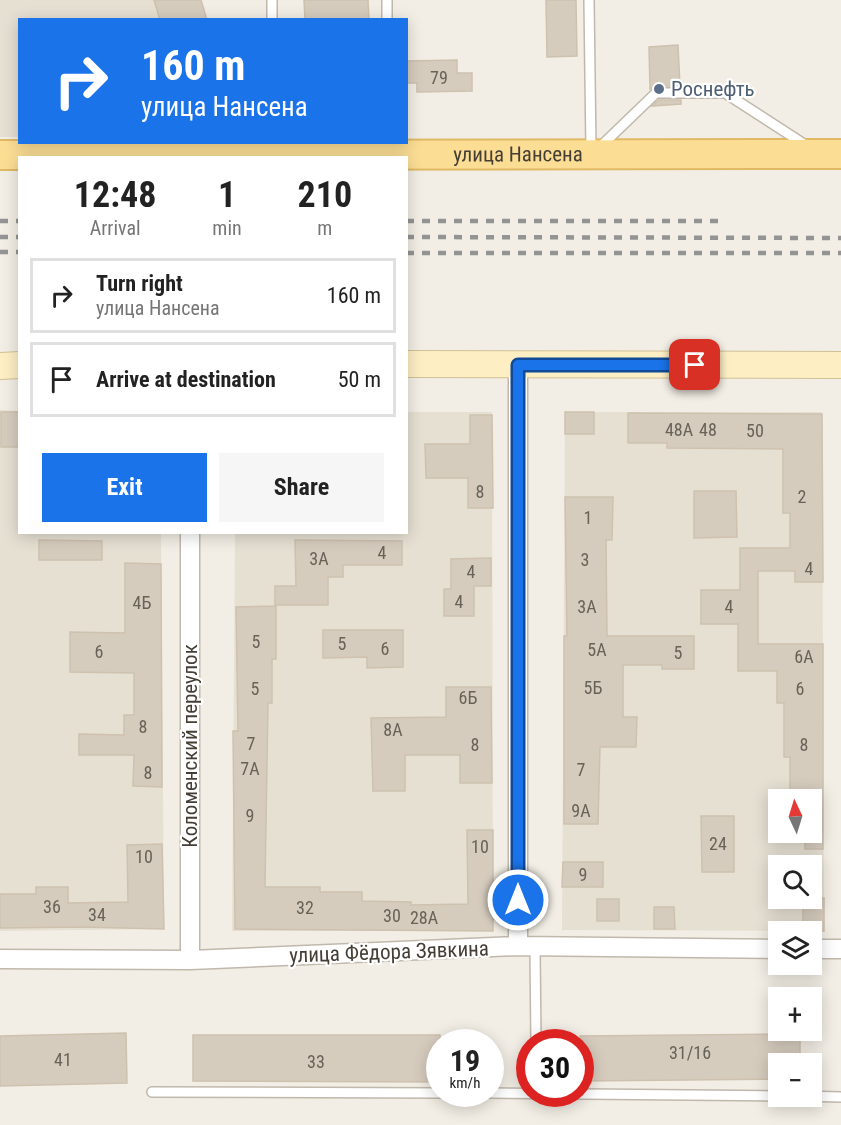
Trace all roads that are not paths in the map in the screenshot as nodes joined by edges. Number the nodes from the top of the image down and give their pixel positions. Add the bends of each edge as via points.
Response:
1 (272, 0) edge
2 (387, 0) edge
3 (590, 0) edge
4 (272, 18) edge
5 (387, 18) edge
6 (239, 149) edge
7 (381, 149) edge
8 (830, 154) edge
9 (0, 155) edge
10 (591, 155) junction
11 (408, 364) edge
12 (841, 364) edge
13 (18, 365) edge
14 (518, 365) junction
15 (0, 366) edge
16 (190, 534) edge
17 (527, 947) junction
18 (768, 949) edge
19 (822, 949) edge
20 (841, 949) edge
21 (0, 959) edge
22 (190, 960) junction
23 (535, 1029) edge
24 (152, 1092) dead end
25 (426, 1093) edge
26 (594, 1094) edge
27 (768, 1096) edge
28 (822, 1097) edge
29 (841, 1097) edge

1 - 4 lane
2 - 5 lane
3 - 10 lane
6 - 7 main road, улица Нансена
6 - 9 main road, улица Нансена via 193,155
7 - 10 main road, улица Нансена
8 - 10 main road, улица Нансена
8 - 10 lane via 725,93 656,93
11 - 14 main road
12 - 14 main road
13 - 15 main road
14 - 17 street
16 - 22 street, Коломенский переулок
17 - 18 street, улица Фёдора Зявкина
17 - 22 street, улица Фёдора Зявкина
17 - 23 lane
19 - 20 street
21 - 22 street, улица Фёдора Зявкина
24 - 25 lane
26 - 27 lane
28 - 29 lane

